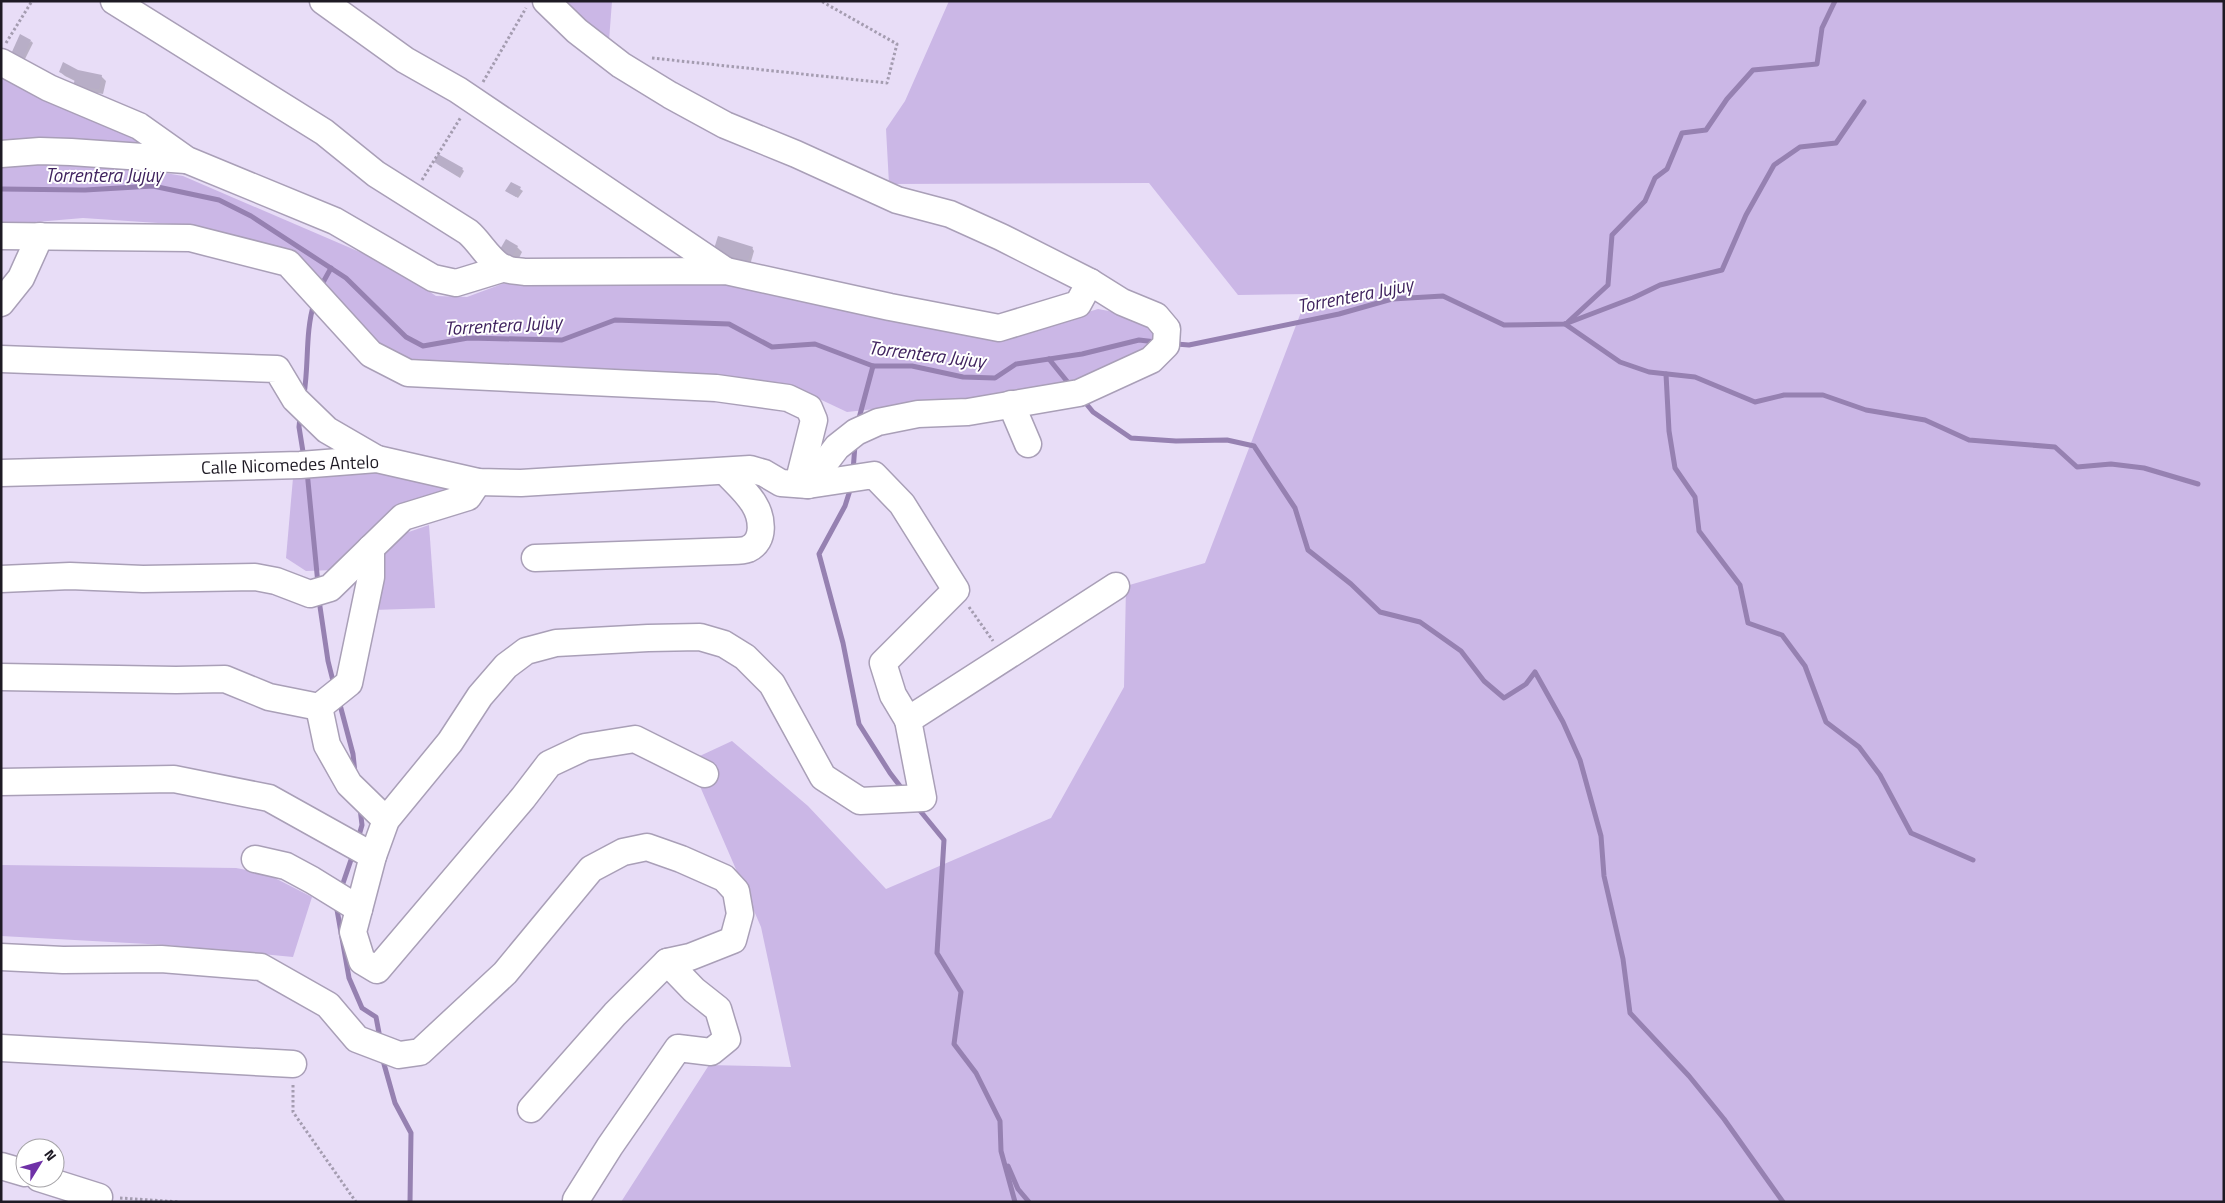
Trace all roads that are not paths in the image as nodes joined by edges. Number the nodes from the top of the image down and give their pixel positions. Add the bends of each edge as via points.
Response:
1 (114, 1) edge
2 (323, 1) edge
3 (546, 1) edge
4 (1, 62) edge
5 (1, 154) edge
6 (187, 160) junction
7 (1, 236) edge
8 (40, 236) junction
9 (504, 268) junction
10 (726, 271) junction
11 (1090, 282) junction
12 (1, 303) edge
13 (1, 359) edge
14 (1011, 404) junction
15 (1028, 444) dead end
16 (377, 459) junction
17 (725, 471) junction
18 (1, 474) edge
19 (478, 482) junction
20 (803, 484) junction
21 (371, 548) junction
22 (535, 558) dead end
23 (1, 579) edge
24 (1116, 586) dead end
25 (1, 677) edge
26 (319, 707) junction
27 (908, 720) junction
28 (705, 774) dead end
29 (1, 782) edge
30 (386, 820) junction
31 (373, 856) junction
32 (255, 859) dead end
33 (359, 909) junction
34 (1, 957) edge
35 (667, 962) junction
36 (1, 1048) edge
37 (293, 1064) road end
38 (532, 1109) dead end
39 (1, 1166) edge
40 (15, 1170) edge
41 (65, 1186) edge
42 (99, 1197) road end
43 (576, 1200) dead end

1 - 9 street via 324,132 376,174 468,232
2 - 10 street via 405,60 458,90
3 - 11 street via 577,32 621,65 724,125 897,200 950,214
4 - 6 street via 48,88 139,126
5 - 6 street via 40,151
6 - 9 street via 336,221 434,278 456,283
7 - 8 street
8 - 12 street via 21,278
8 - 20 street via 190,238 288,263 372,354 408,373 716,388 788,398 809,408 814,420
9 - 10 street via 525,272
10 - 11 street via 999,328 1078,304
11 - 14 street via 1122,302 1156,316 1167,330 1166,345 1151,360 1079,393
13 - 16 street via 277,369 295,399 327,430
14 - 15 street
14 - 20 street via 968,412 918,414 878,422 856,432 837,447
16 - 18 street, Calle Nicomedes Antelo via 300,465
16 - 19 street, Calle Nicomedes Antelo
17 - 19 street, Calle Nicomedes Antelo via 521,483
17 - 20 street, Calle Nicomedes Antelo via 750,469 781,482
17 - 22 street via 754,503 761,520 756,543 747,549
19 - 21 street via 468,497 403,517
20 - 27 street via 874,475 902,504 956,590 883,663 893,695
21 - 23 street via 330,588 310,594 254,577
21 - 26 street via 371,577 349,683
24 - 27 street
25 - 26 street via 225,679 269,697
26 - 30 street via 327,744 349,784
27 - 30 street via 923,798 860,801 823,777 772,684 745,657 724,644 700,636 556,643 526,652 506,666 480,696 450,742
28 - 33 street via 635,739 585,747 549,764 377,970 362,961 353,932
29 - 31 street via 174,779 269,798
30 - 31 street
31 - 33 street
32 - 33 street via 286,866
34 - 35 street via 160,959 261,968 328,1005 357,1039 399,1055 420,1052 505,972 591,868 624,852 647,848 724,878 736,891 740,914 733,940 690,957
35 - 38 street via 615,1014
35 - 43 street via 718,1009 727,1038 711,1052 678,1048
36 - 37 street
39 - 40 street
41 - 42 street

